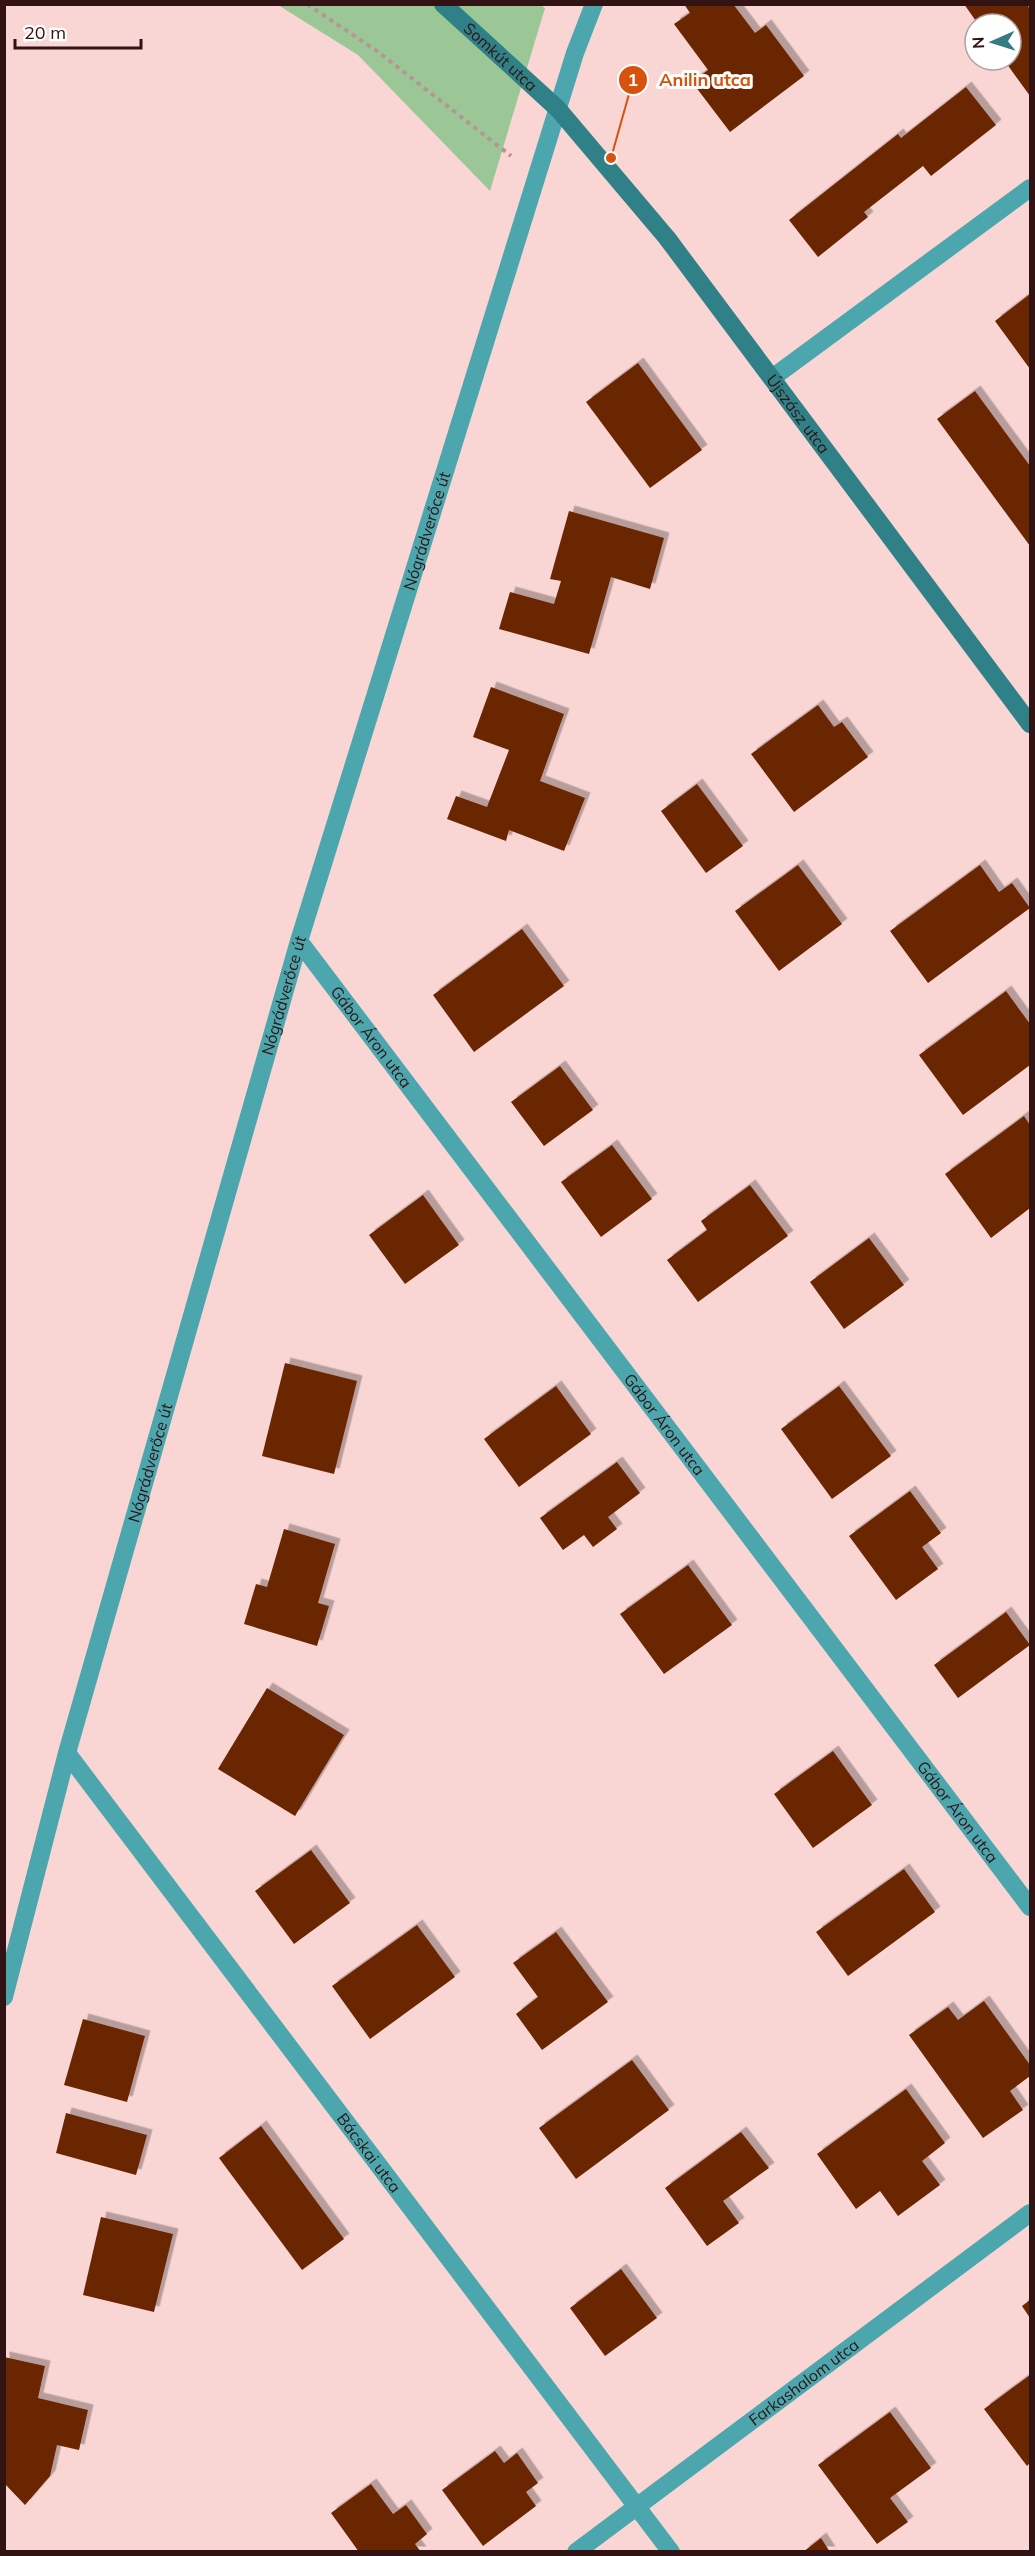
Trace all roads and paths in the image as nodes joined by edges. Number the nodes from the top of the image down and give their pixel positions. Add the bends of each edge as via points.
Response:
1 (307, 4) edge
2 (442, 4) edge
3 (594, 4) edge
4 (558, 109) junction
5 (537, 177) junction
6 (1030, 188) edge
7 (772, 378) junction
8 (1030, 724) edge
9 (299, 941) junction
10 (67, 1754) junction
11 (1030, 1906) edge
12 (4, 1997) edge
13 (1030, 2212) edge
14 (637, 2506) junction
15 (576, 2552) edge
16 (671, 2552) edge

1 - 5 path via 377,51
2 - 4 street, Somkút utca
3 - 4 street, Nógrádverőce út
4 - 5 street, Nógrádverőce út
4 - 7 street, Újszász utca via 668,238
5 - 9 street, Nógrádverőce út
6 - 7 street
7 - 8 street, Újszász utca
9 - 10 street, Nógrádverőce út
9 - 11 street, Gábor Áron utca
10 - 12 street, Nógrádverőce út
10 - 14 street, Bácskai utca
13 - 14 street, Farkashalom utca
14 - 15 street, Farkashalom utca
14 - 16 street, Bácskai utca

